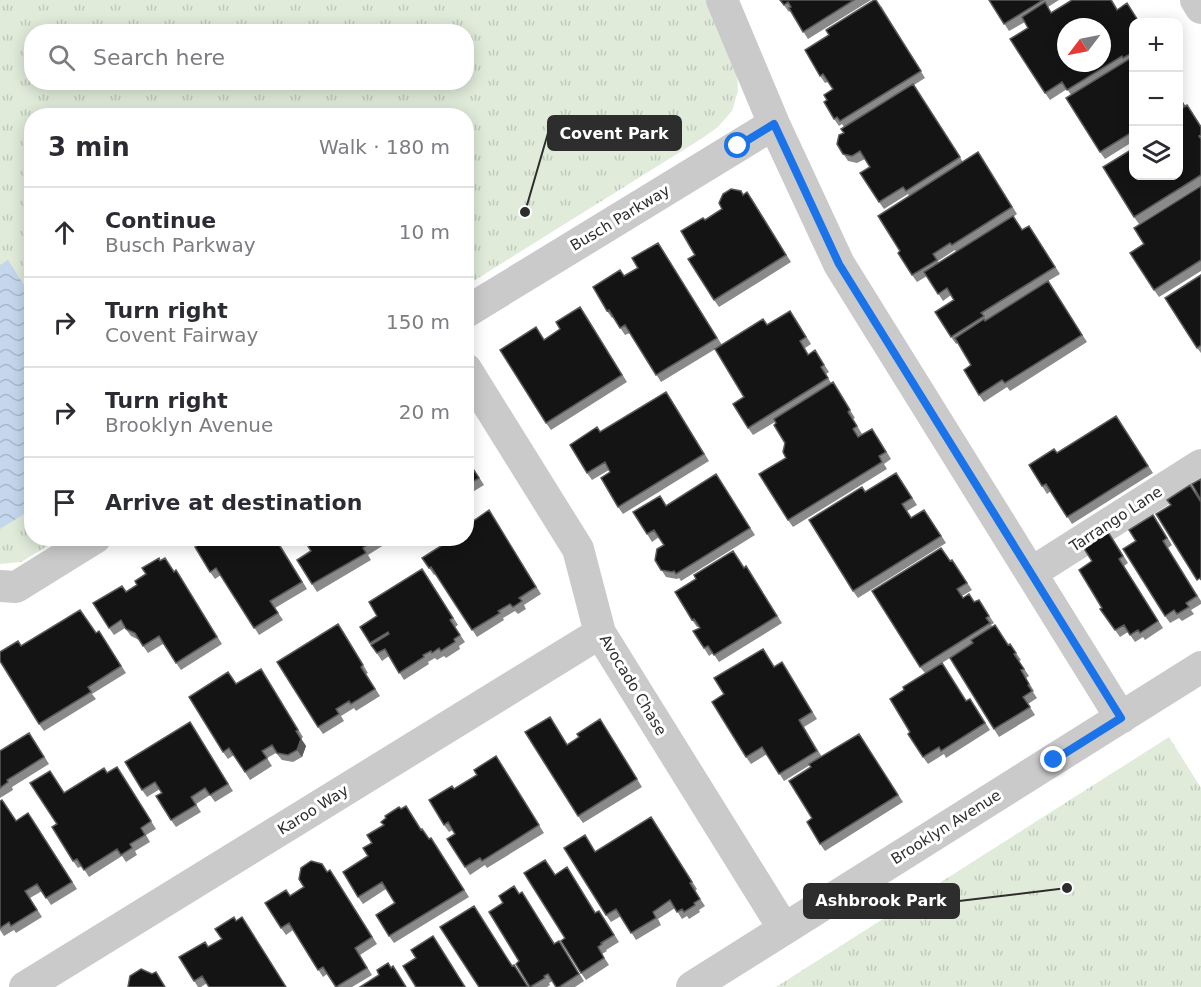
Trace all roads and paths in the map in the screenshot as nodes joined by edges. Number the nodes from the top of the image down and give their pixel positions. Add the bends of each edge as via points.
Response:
1 (722, 0) edge
2 (1196, 0) edge
3 (1201, 8) edge
4 (774, 124) junction
5 (474, 307) edge
6 (474, 382) edge
7 (1201, 465) edge
8 (82, 546) edge
9 (1031, 573) junction
10 (0, 586) edge
11 (600, 633) junction
12 (1201, 667) edge
13 (1121, 718) junction
14 (784, 929) junction
15 (25, 987) edge
16 (692, 987) edge

1 - 4 street
2 - 3 street
4 - 5 street, Busch Parkway
4 - 9 street via 839,264
6 - 11 street, Avocado Chase via 578,549
7 - 9 street, Tarrango Lane
8 - 10 street via 16,587
9 - 13 street
11 - 14 street, Avocado Chase
11 - 15 street, Karoo Way
12 - 13 street, Brooklyn Avenue
13 - 14 street, Brooklyn Avenue
14 - 16 street, Brooklyn Avenue

